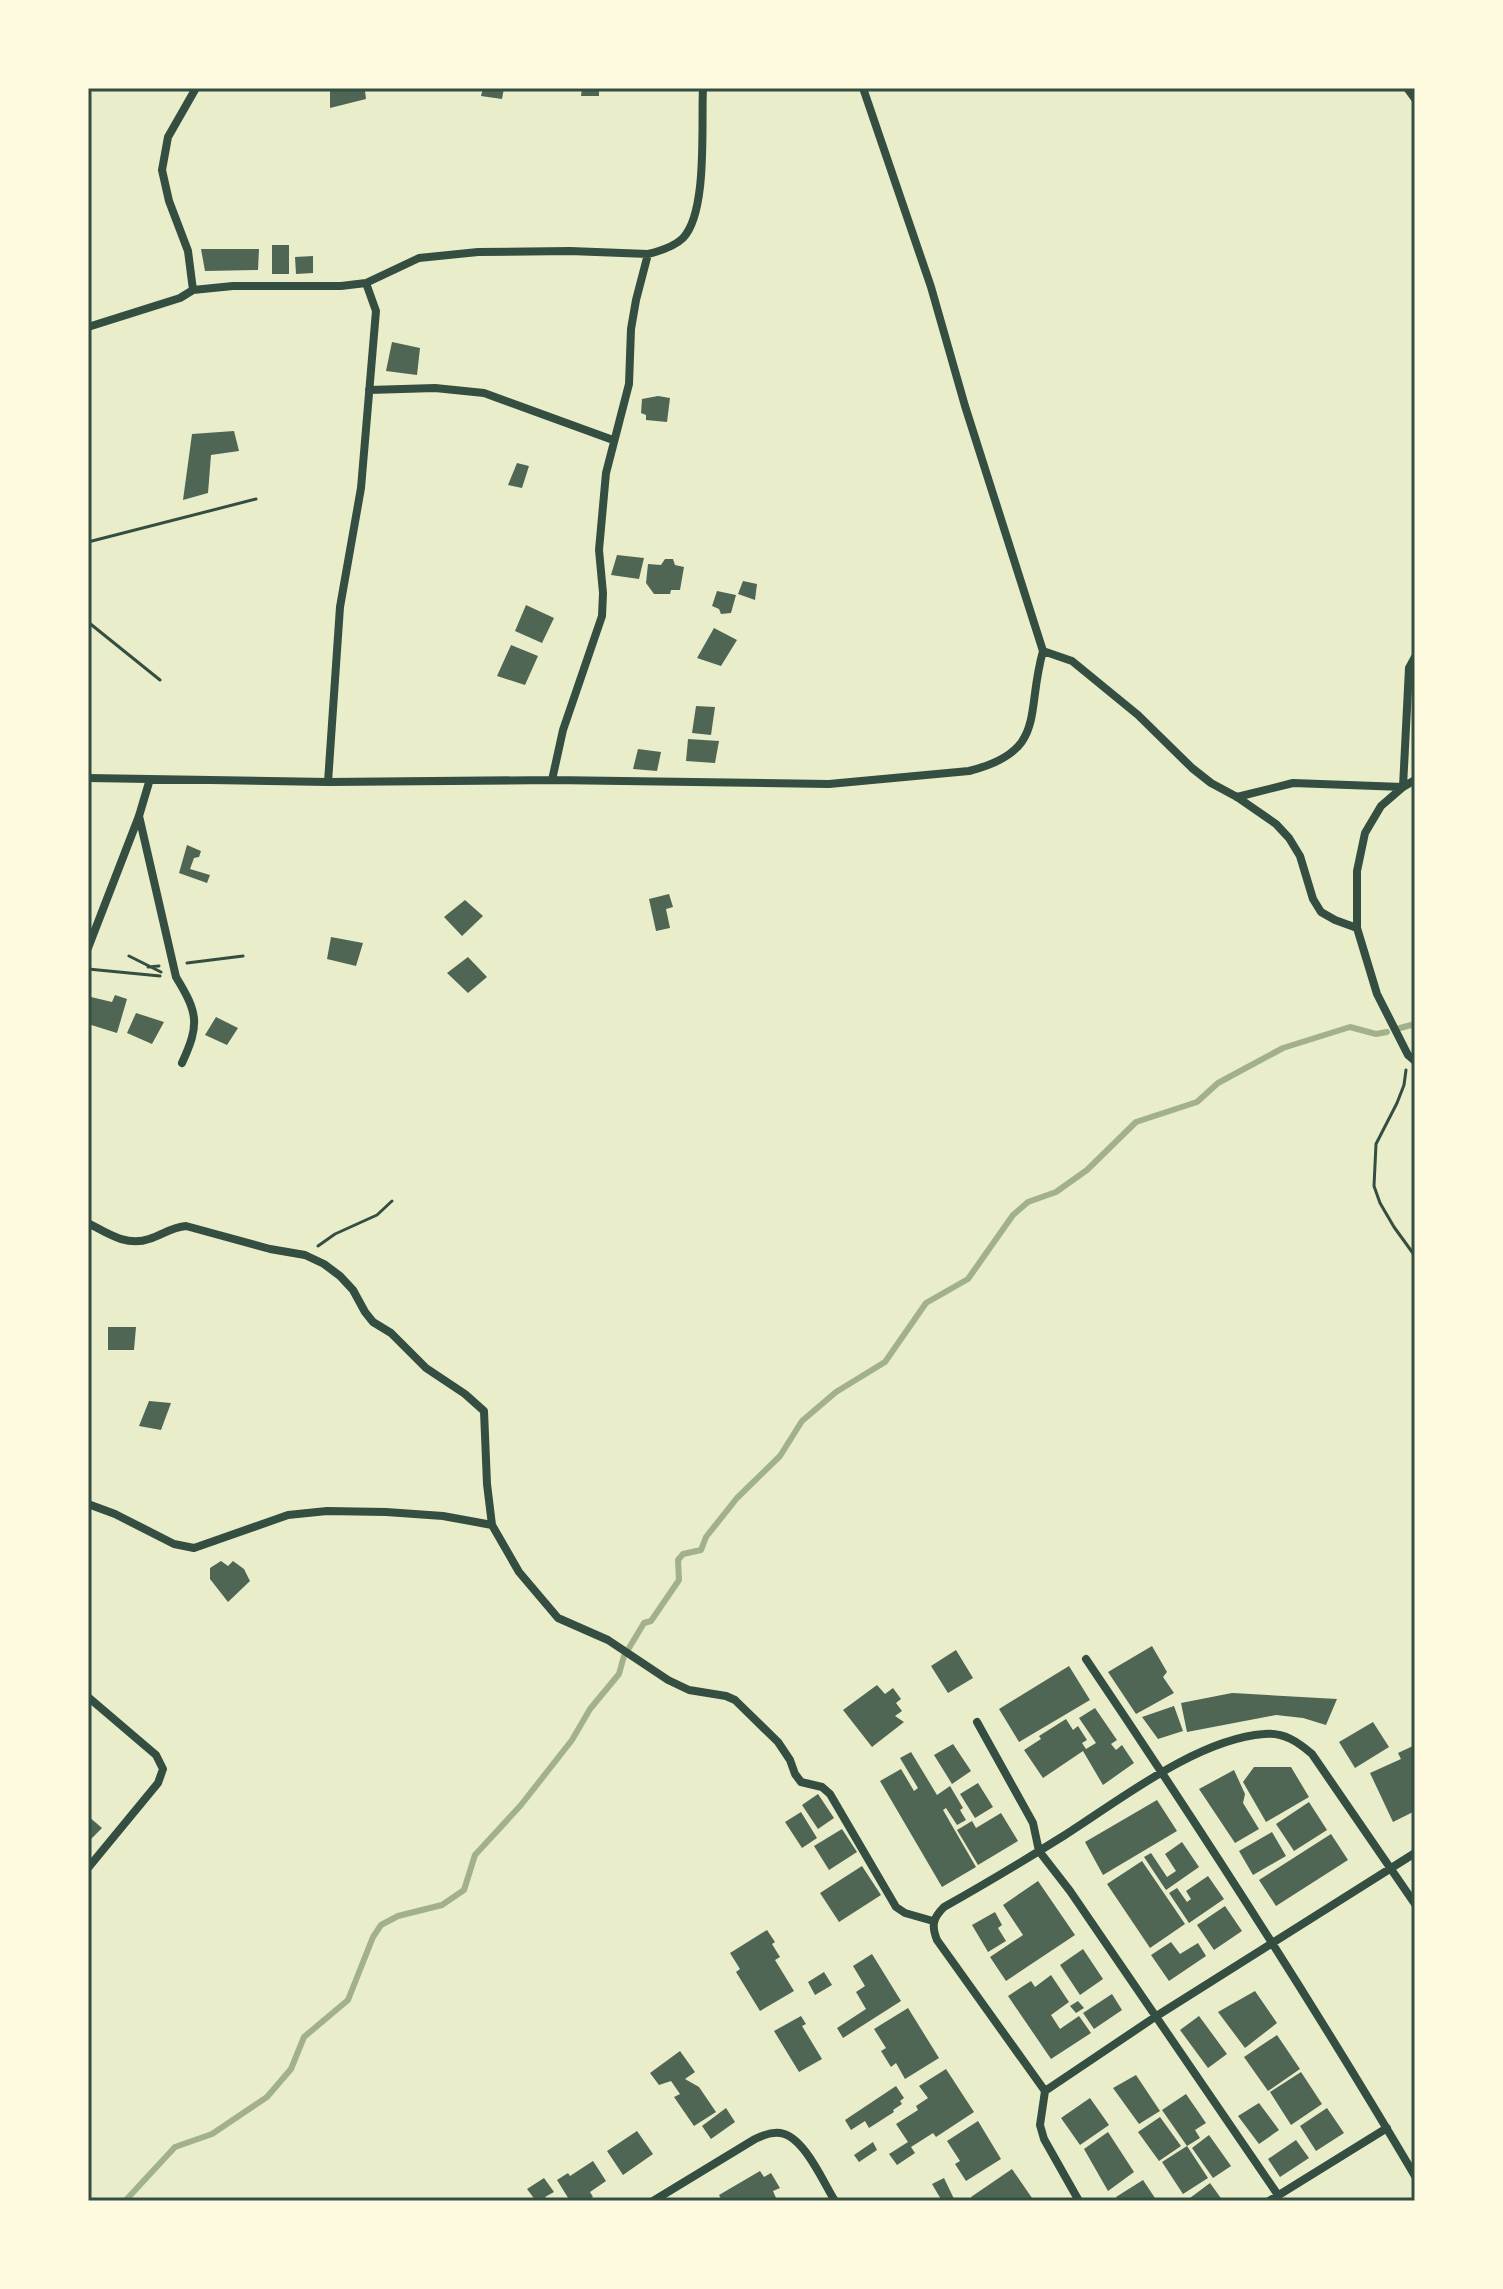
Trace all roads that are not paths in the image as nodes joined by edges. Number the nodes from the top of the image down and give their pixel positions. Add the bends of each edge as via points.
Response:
1 (196, 88) edge
2 (703, 88) edge
3 (863, 88) edge
4 (1407, 88) edge
5 (1415, 99) edge
6 (648, 254) junction
7 (366, 283) junction
8 (193, 290) junction
9 (88, 327) edge
10 (369, 390) junction
11 (613, 440) junction
12 (1043, 651) junction
13 (1415, 657) edge
14 (88, 778) edge
15 (150, 779) junction
16 (552, 780) junction
17 (1415, 780) edge
18 (328, 782) junction
19 (1403, 787) junction
20 (1237, 797) junction
21 (139, 816) junction
22 (1357, 928) junction
23 (88, 948) edge
24 (1412, 1058) edge
25 (182, 1063) dead end
26 (88, 1223) edge
27 (88, 1504) edge
28 (492, 1525) junction
29 (1086, 1659) dead end
30 (88, 1697) edge
31 (977, 1722) dead end
32 (1163, 1772) junction
33 (1039, 1851) junction
34 (1415, 1853) edge
35 (1391, 1867) junction
36 (88, 1868) edge
37 (1415, 1904) edge
38 (933, 1921) junction
39 (1272, 1944) junction
40 (1155, 2017) junction
41 (1045, 2091) junction
42 (1387, 2128) junction
43 (1415, 2176) edge
44 (1278, 2195) junction
45 (653, 2201) edge
46 (835, 2201) edge
47 (1079, 2201) edge
48 (1269, 2201) edge

1 - 8 street via 168,137 162,170 188,251
2 - 6 street via 700,189 692,224 674,244
3 - 12 street via 931,287
4 - 5 street
6 - 7 street via 478,252 419,258
6 - 11 street via 631,329 629,384
7 - 8 street
7 - 10 street via 376,311
8 - 9 street
10 - 11 street via 484,393
10 - 18 street via 361,488 340,607
11 - 16 street via 599,550 602,616 563,730
12 - 16 street via 1027,733 1020,747 988,766 829,784
12 - 20 street via 1072,661 1192,768
13 - 19 street via 1409,668
14 - 15 street
15 - 18 street
15 - 21 street
16 - 18 street
17 - 19 street
19 - 20 street via 1293,783
19 - 22 street via 1381,806 1365,833 1357,871
20 - 22 street via 1289,838 1321,912
21 - 23 street
21 - 25 street via 176,977 194,1015
22 - 24 street via 1377,994
26 - 28 street via 121,1240 145,1241 186,1226 324,1264 353,1290 373,1322 484,1411
27 - 28 street via 194,1548 288,1515 327,1511 443,1516
28 - 38 street via 519,1572 558,1618 608,1640 689,1690 735,1700 778,1742 801,1782 830,1794 896,1907
29 - 32 street
30 - 36 street via 156,1755 163,1769 158,1783
31 - 33 street via 1033,1823
32 - 33 street
32 - 35 street via 1240,1738 1285,1736 1312,1754
32 - 39 street
33 - 38 street via 944,1907
33 - 40 street
34 - 35 street
35 - 37 street
35 - 39 street
38 - 41 street via 937,1940
39 - 40 street
39 - 42 street
40 - 41 street
40 - 44 street
41 - 47 street via 1040,2125 1044,2139
42 - 43 street
42 - 44 street
44 - 48 street
45 - 46 street via 755,2139 781,2133 800,2144

